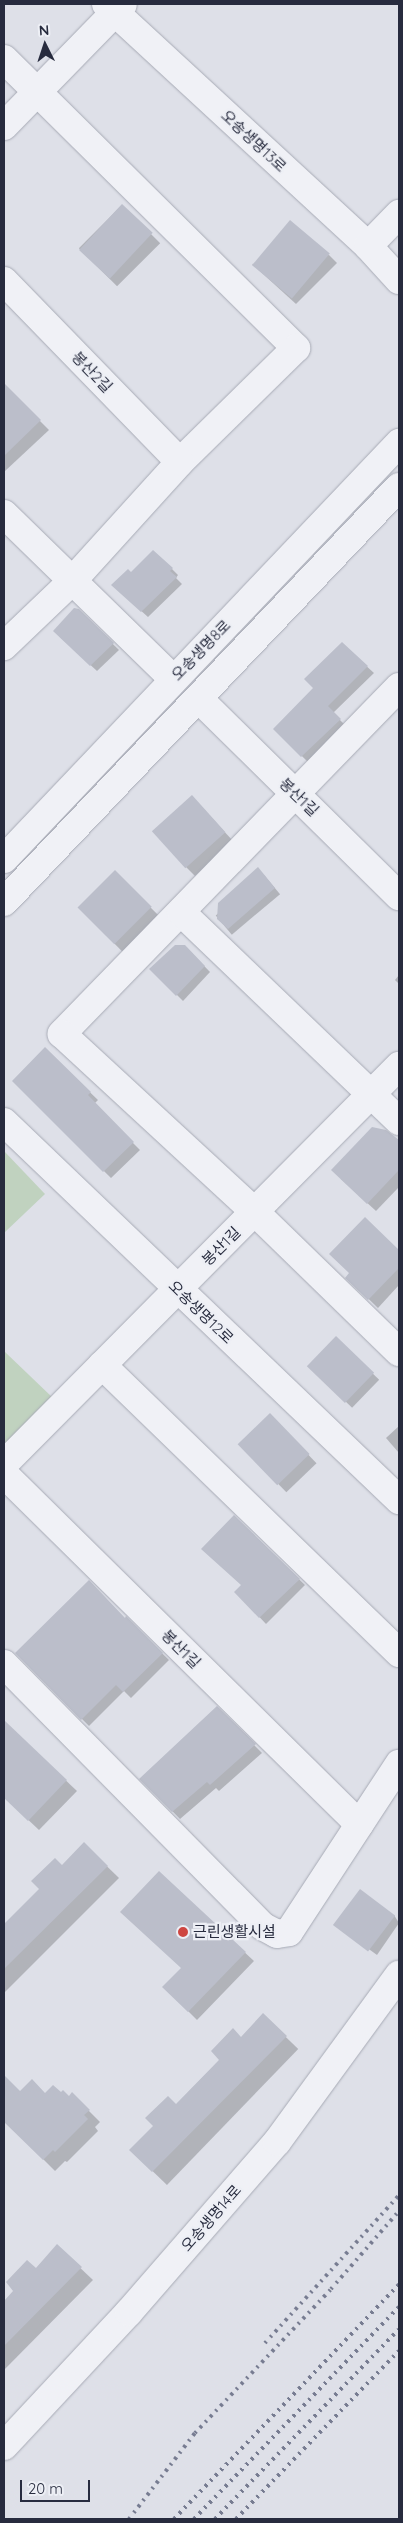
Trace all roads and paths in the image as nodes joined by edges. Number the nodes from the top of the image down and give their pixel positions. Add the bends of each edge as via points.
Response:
1 (115, 7) edge
2 (4, 59) edge
3 (37, 92) junction
4 (4, 126) edge
5 (399, 214) edge
6 (368, 246) junction
7 (399, 280) edge
8 (4, 281) edge
9 (399, 443) edge
10 (180, 462) junction
11 (399, 487) edge
12 (4, 514) edge
13 (71, 582) junction
14 (4, 646) edge
15 (173, 679) junction
16 (399, 687) edge
17 (199, 699) junction
18 (296, 794) junction
19 (4, 859) edge
20 (399, 896) edge
21 (4, 902) edge
22 (181, 912) junction
23 (399, 1066) edge
24 (371, 1094) junction
25 (399, 1121) edge
26 (4, 1122) edge
27 (254, 1212) junction
28 (177, 1289) junction
29 (399, 1352) edge
30 (102, 1365) junction
31 (4, 1464) edge
32 (4, 1474) edge
33 (399, 1500) edge
34 (399, 1652) edge
35 (4, 1664) edge
36 (399, 1764) edge
37 (359, 1824) junction
38 (399, 1975) edge
39 (4, 2446) edge

1 - 3 street
1 - 6 street, 오송생명13로
2 - 3 street
3 - 4 street
3 - 10 street via 296,348
5 - 6 street
6 - 7 street, 오송생명13로
8 - 10 street, 봉산2길
9 - 15 street, 오송생명8로
10 - 13 street
11 - 17 street
12 - 13 street
13 - 14 street
13 - 15 street
15 - 19 street, 오송생명8로
16 - 18 street
17 - 18 street, 봉산1길
17 - 21 street
18 - 20 street, 봉산1길
18 - 22 street
22 - 24 street
22 - 27 street via 62,1034
23 - 24 street, 봉산1길
24 - 25 street
24 - 27 street, 봉산1길
26 - 28 street, 오송생명12로
27 - 28 street, 봉산1길
27 - 29 street
28 - 30 street, 봉산1길
28 - 33 street, 오송생명12로
30 - 31 street, 봉산1길
30 - 34 street
32 - 37 street, 봉산1길
35 - 37 street via 262,1926 277,1934 289,1932
36 - 37 street
38 - 39 street, 오송생명14로 via 278,2142 129,2312

